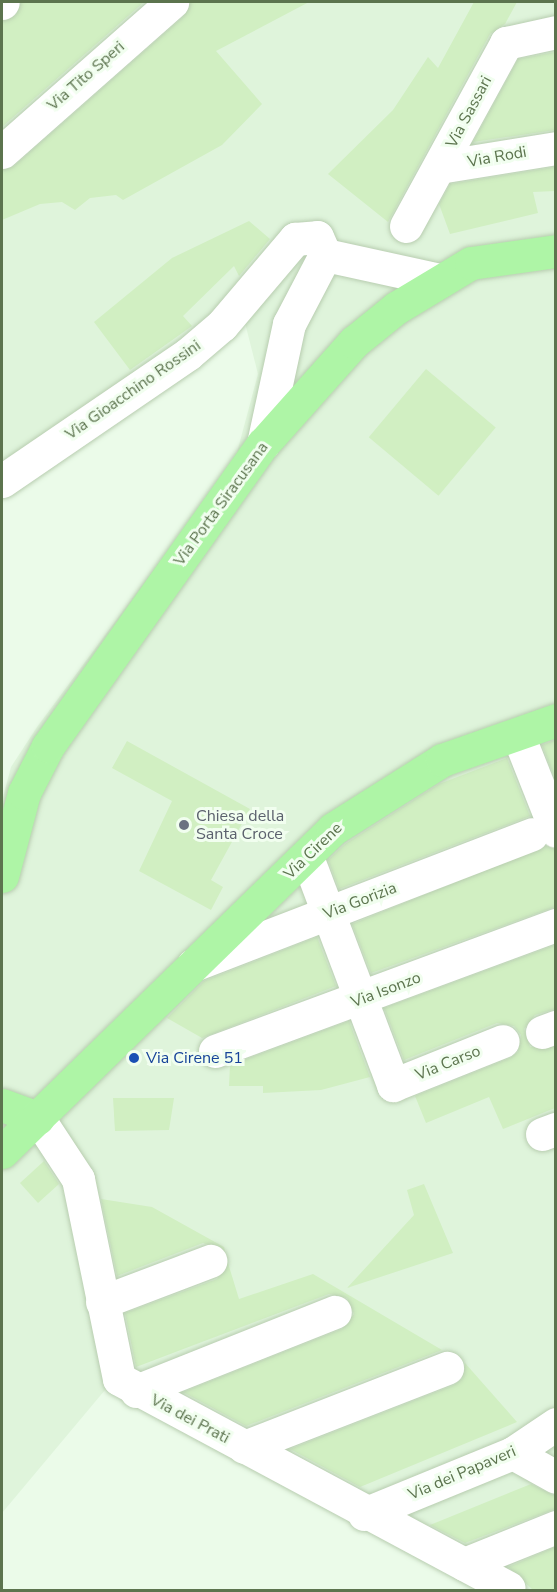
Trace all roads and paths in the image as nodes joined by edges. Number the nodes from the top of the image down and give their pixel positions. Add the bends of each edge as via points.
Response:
1 (172, 2) edge
2 (555, 32) edge
3 (555, 148) edge
4 (2, 152) edge
5 (439, 167) junction
6 (406, 226) dead end
7 (555, 251) edge
8 (325, 255) junction
9 (440, 280) junction
10 (263, 444) junction
11 (2, 480) edge
12 (555, 720) edge
13 (518, 735) junction
14 (544, 832) edge
15 (307, 857) junction
16 (2, 876) edge
17 (328, 913) junction
18 (555, 925) edge
19 (187, 968) junction
20 (361, 1000) junction
21 (502, 1041) dead end
22 (215, 1052) dead end
23 (2, 1105) edge
24 (38, 1118) junction
25 (2, 1152) edge
26 (210, 1261) dead end
27 (102, 1302) junction
28 (334, 1312) dead end
29 (447, 1368) dead end
30 (136, 1391) junction
31 (555, 1424) edge
32 (244, 1447) junction
33 (513, 1453) junction
34 (555, 1477) edge
35 (364, 1514) junction
36 (555, 1527) edge
37 (464, 1564) junction
38 (508, 1588) dead end

1 - 4 street, Via Tito Speri
2 - 5 street, Via Sassari via 506,42
3 - 5 street, Via Rodi
5 - 6 street, Via Sassari
7 - 9 main road, Via Porta Siracusana via 471,263
8 - 9 street
8 - 10 street via 289,324
8 - 11 street, Via Gioacchino Rossini via 317,237 295,239 229,317 188,354
9 - 10 main road, Via Porta Siracusana via 354,342
10 - 16 main road, Via Porta Siracusana via 48,746 24,793
12 - 13 main road, Via Cirene
13 - 14 street
13 - 15 main road, Via Cirene via 442,760 392,787 333,829
14 - 17 street, Via Gorizia
15 - 17 street
15 - 19 main road, Via Cirene
17 - 19 street, Via Gorizia
17 - 20 street
18 - 20 street, Via Isonzo
19 - 24 main road, Via Cirene
20 - 21 street, Via Carso via 393,1085
20 - 22 street, Via Isonzo
23 - 24 main road
24 - 25 main road, Via Cirene
24 - 27 street, Via dei Prati via 78,1179
26 - 27 street
27 - 30 street, Via dei Prati via 119,1379
28 - 30 street
29 - 32 street
30 - 32 street, Via dei Prati
31 - 33 street, Via dei Papaveri
32 - 35 street, Via dei Prati
33 - 34 street
33 - 35 street, Via dei Papaveri
35 - 37 street, Via dei Prati
36 - 37 street
37 - 38 street, Via dei Prati

